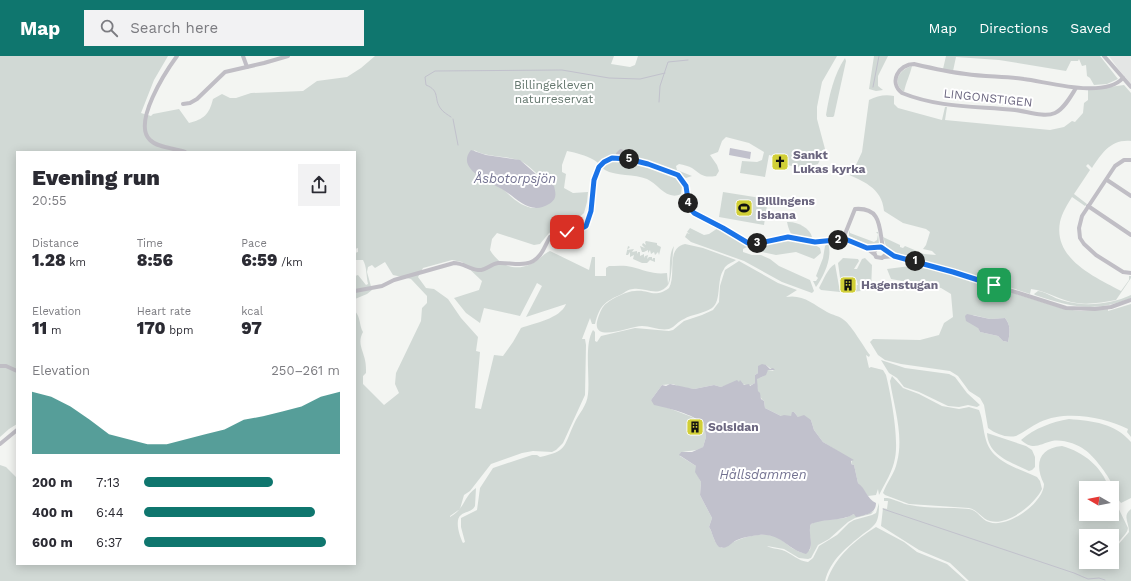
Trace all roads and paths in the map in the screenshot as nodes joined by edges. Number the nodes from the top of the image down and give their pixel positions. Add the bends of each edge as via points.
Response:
1 (177, 56) edge
2 (243, 56) edge
3 (288, 56) edge
4 (1104, 56) edge
5 (247, 67) junction
6 (1122, 78) junction
7 (1131, 87) edge
8 (1076, 88) junction
9 (183, 104) dead end
10 (182, 151) edge
11 (1131, 160) edge
12 (1107, 180) junction
13 (1131, 196) edge
14 (1088, 206) junction
15 (1131, 235) edge
16 (845, 239) junction
17 (867, 248) junction
18 (877, 248) junction
19 (884, 248) junction
20 (874, 254) junction
21 (894, 256) junction
22 (884, 257) junction
23 (1131, 273) edge
24 (356, 291) edge
25 (1131, 300) edge
26 (0, 366) edge
27 (16, 371) edge
28 (16, 431) edge
29 (0, 444) edge

1 - 10 street via 158,85 145,128 149,139 154,143
2 - 5 street
3 - 5 street
4 - 6 street
5 - 9 street via 225,72 197,99
6 - 7 street
6 - 8 street, LINGONSTIGEN via 1118,82 1098,87
8 - 8 street, LINGONSTIGEN via 1061,110 1047,115 953,106 930,101 900,92 896,86 896,78 903,66 914,64 952,72 1023,79
11 - 12 street via 1120,162
12 - 13 street
12 - 14 street
14 - 15 street
14 - 23 street via 1080,223 1080,238 1104,261 1123,272
16 - 17 street
16 - 19 street via 855,209 859,209 876,215
16 - 24 street via 815,242 788,237 755,244 744,241 694,213 689,207 684,181 678,175 628,159 621,151 618,158 608,160 598,169 586,226 550,237 539,257 534,260 517,265 497,263 482,270 454,263 394,280 382,286
17 - 18 street
17 - 20 street
18 - 19 street
18 - 20 street
19 - 21 street
19 - 22 street
20 - 22 street via 878,258
21 - 22 street
21 - 25 street via 1066,308 1095,309
26 - 27 street
28 - 29 street

